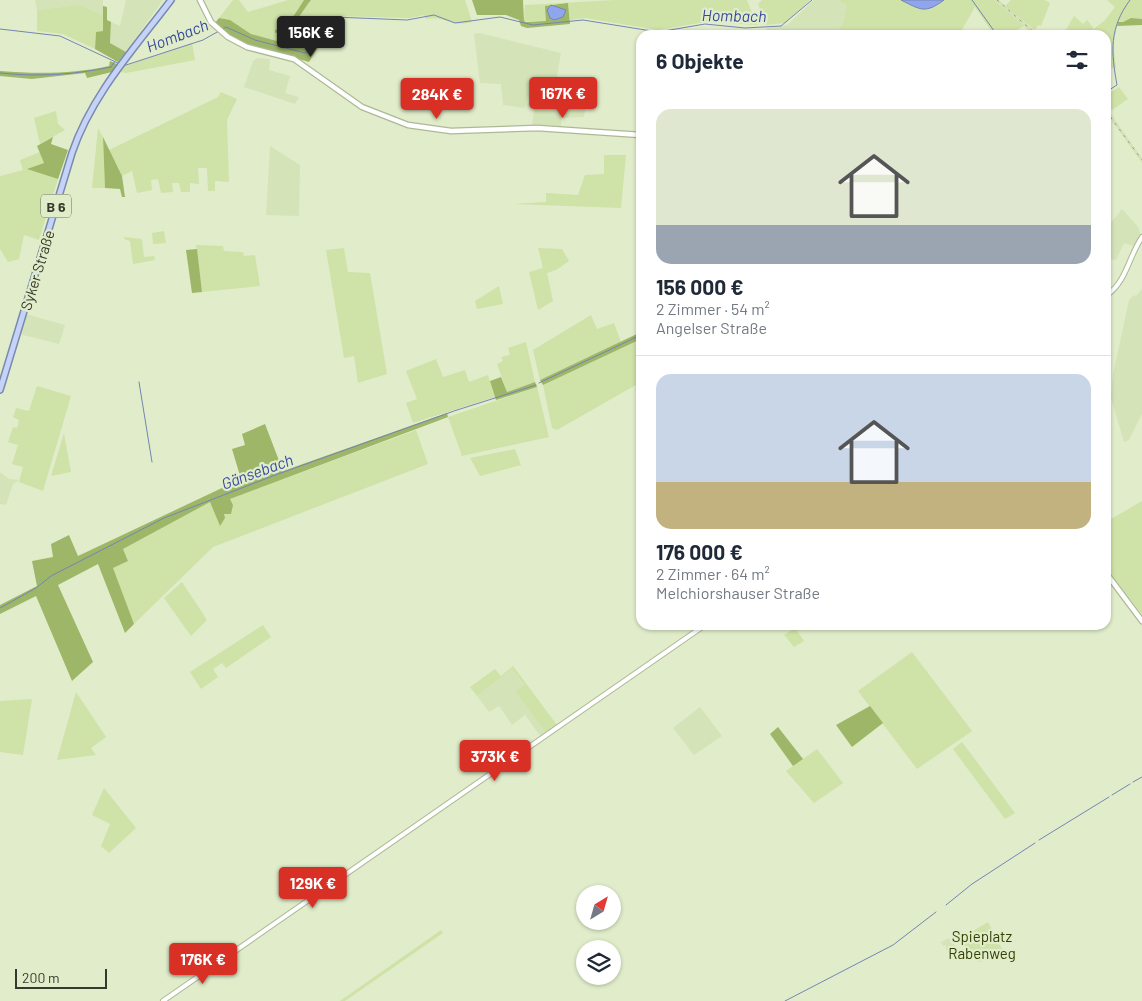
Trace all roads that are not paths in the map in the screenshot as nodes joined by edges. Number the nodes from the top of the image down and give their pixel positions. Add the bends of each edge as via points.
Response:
1 (171, 0) edge
2 (200, 0) edge
3 (636, 134) edge
4 (1142, 237) edge
5 (1111, 291) edge
6 (0, 390) edge
7 (1111, 580) edge
8 (1142, 620) edge
9 (698, 630) edge
10 (163, 1001) edge

1 - 6 main road, Syker Straße / B 6 via 91,109 76,142
2 - 3 main road via 208,18 219,30 247,47 294,59 358,105 408,125 451,131 537,128
4 - 5 street via 1122,281
7 - 8 main road
9 - 10 street

